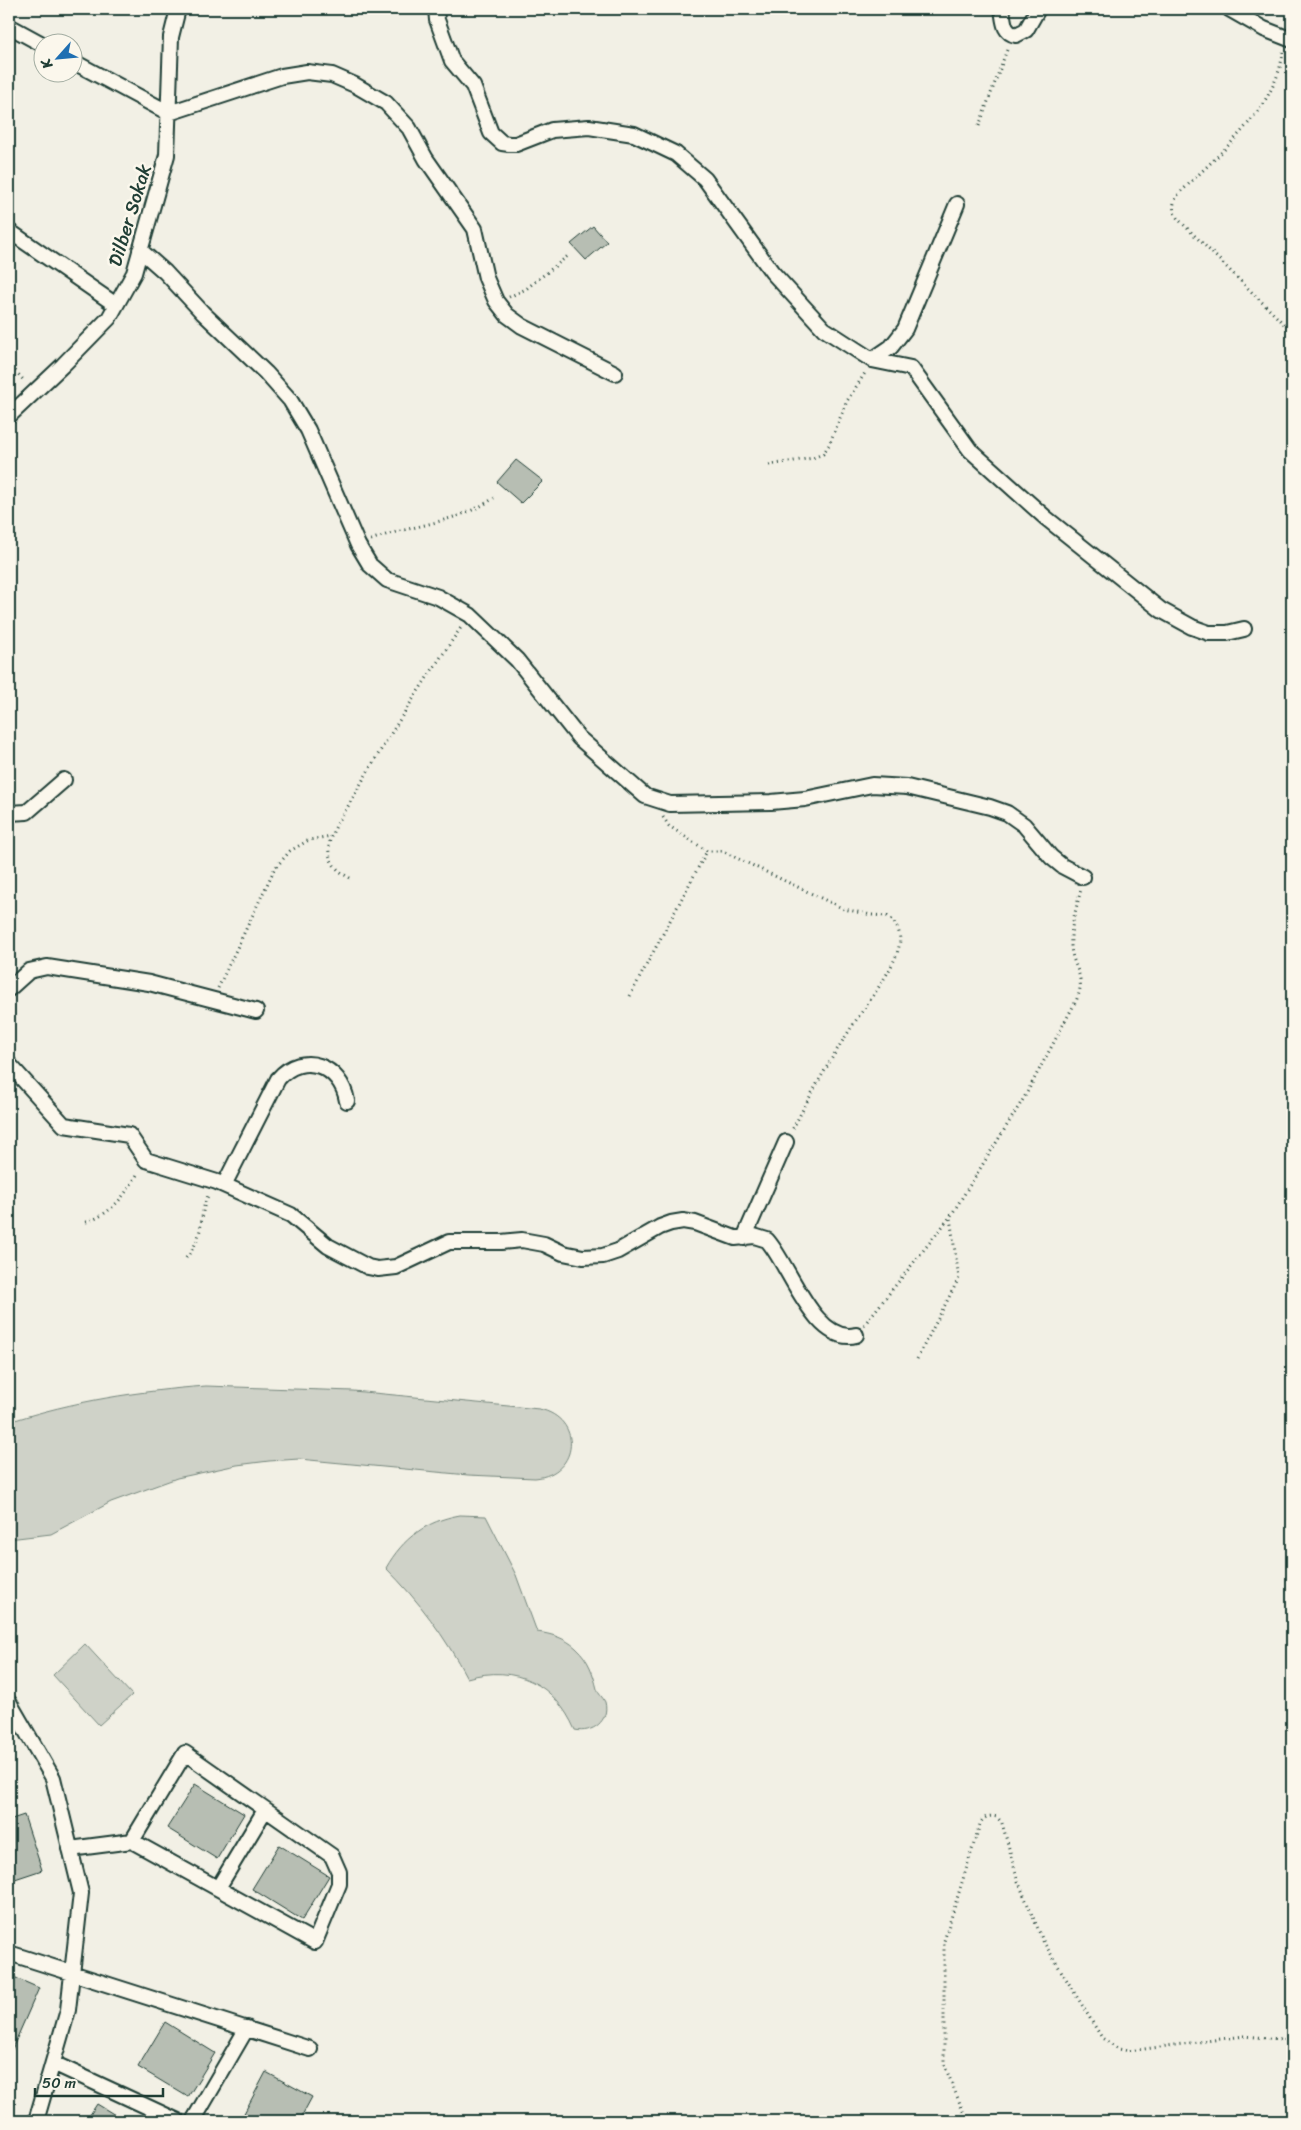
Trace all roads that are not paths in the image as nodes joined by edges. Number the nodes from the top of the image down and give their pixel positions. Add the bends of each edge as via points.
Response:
1 (178, 9) edge
2 (436, 9) edge
3 (1002, 9) edge
4 (1038, 9) edge
5 (1229, 9) edge
6 (9, 26) edge
7 (1288, 38) edge
8 (32, 39) edge
9 (82, 65) edge
10 (169, 113) junction
11 (957, 204) dead end
12 (9, 232) edge
13 (140, 250) junction
14 (116, 305) junction
15 (872, 360) junction
16 (615, 373) dead end
17 (9, 416) edge
18 (1244, 629) dead end
19 (64, 780) dead end
20 (9, 813) edge
21 (1083, 877) road end
22 (9, 989) edge
23 (256, 1011) dead end
24 (9, 1064) edge
25 (348, 1101) dead end
26 (786, 1142) road end
27 (220, 1184) junction
28 (744, 1238) junction
29 (856, 1336) road end
30 (9, 1702) edge
31 (265, 1810) junction
32 (132, 1841) junction
33 (70, 1849) junction
34 (218, 1888) junction
35 (9, 1953) edge
36 (72, 1972) junction
37 (247, 2028) junction
38 (310, 2049) dead end
39 (52, 2064) junction
40 (36, 2121) edge
41 (178, 2121) edge
42 (193, 2121) edge

1 - 10 street, Dilber Sokak via 171,37
2 - 15 street via 452,61 473,86 496,139 516,144 552,130 589,127 634,134 676,154 705,179 772,272 824,330
3 - 4 street via 1005,27 1013,35 1020,35 1026,30
5 - 7 street via 1264,29
6 - 8 street
9 - 10 street
10 - 13 street, Dilber Sokak via 167,155
10 - 16 street via 282,76 307,72 332,75 356,85 386,103 409,128 426,159 475,229 486,278 496,302 507,315 522,326
11 - 15 street via 905,329 890,347
12 - 14 street
13 - 14 street, Dilber Sokak via 134,273
13 - 21 street via 290,400 308,430 358,545 370,565 387,580 438,597 470,615 517,660 591,750 645,796 662,802 771,802 872,786 901,786 1008,813 1024,825 1051,857
14 - 17 street, Dilber Sokak via 109,318 64,365
15 - 18 street via 911,368 970,450 1046,518 1161,610 1209,633 1227,634
19 - 20 street via 27,812
22 - 23 street via 29,971 47,967 149,982
24 - 27 street via 64,1125 129,1135 146,1160
25 - 27 street via 340,1080 322,1067 302,1064 284,1071
26 - 28 street
27 - 28 street via 291,1215 328,1246 378,1269 396,1267 449,1242 522,1240 583,1257 603,1256 660,1227 683,1221
28 - 29 street via 754,1236 767,1240 815,1315 837,1335
30 - 33 street via 53,1778
31 - 32 street via 185,1753
31 - 34 street
31 - 34 street via 332,1856 336,1864 340,1884 316,1942
32 - 33 street
32 - 34 street
33 - 36 street via 81,1893
35 - 36 street
36 - 37 street
36 - 39 street via 68,2010
37 - 38 street
37 - 42 street
39 - 40 street
39 - 41 street

